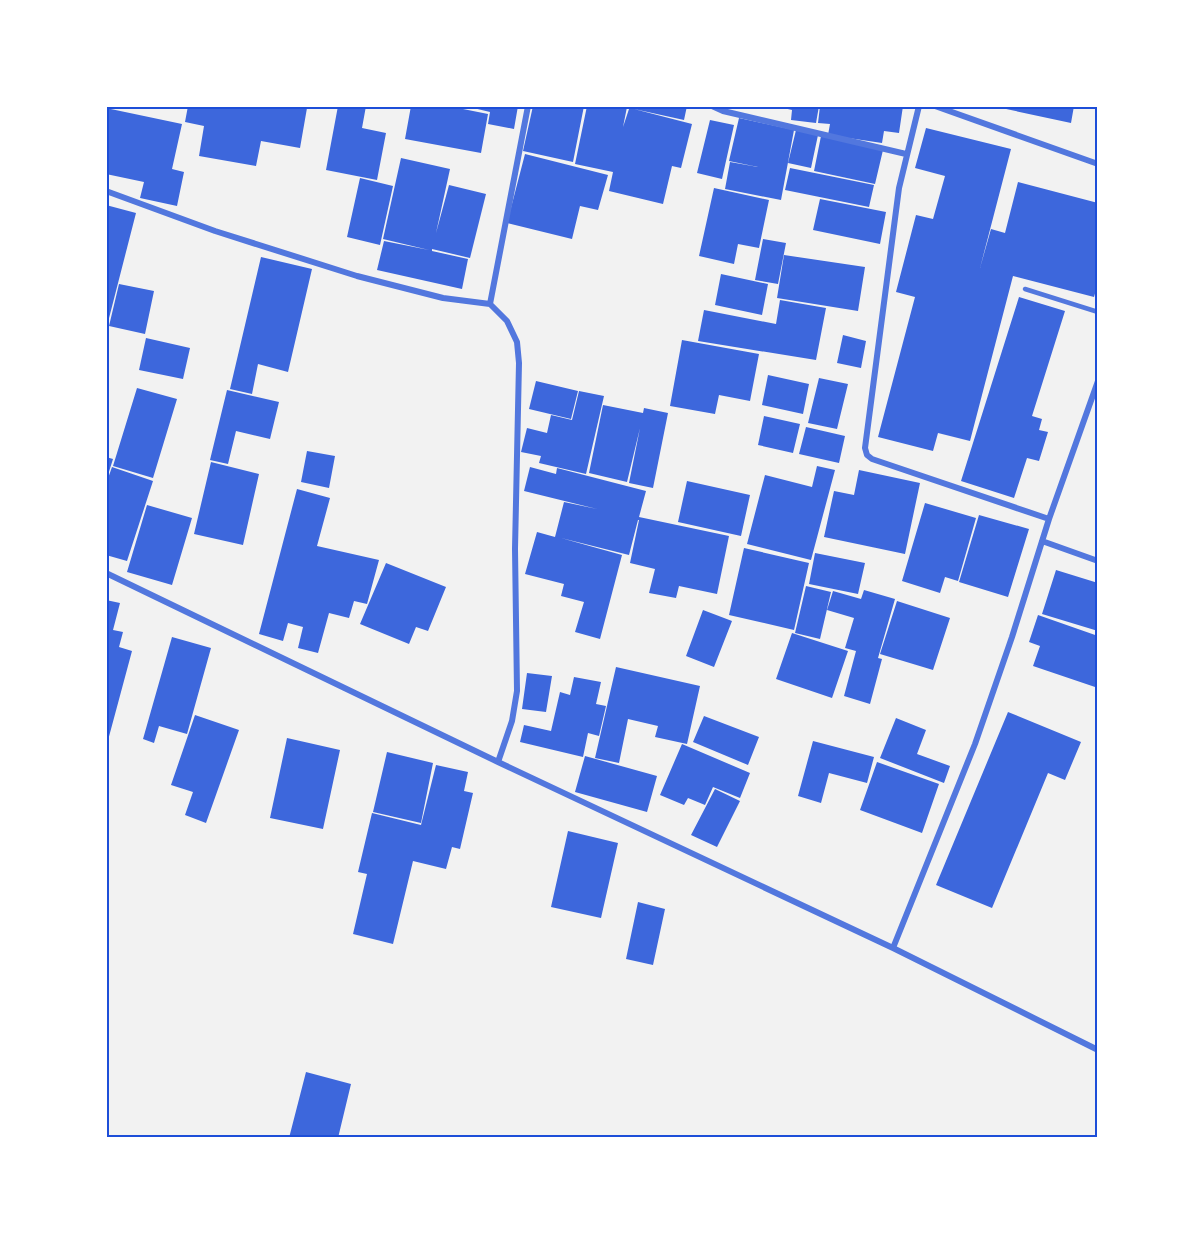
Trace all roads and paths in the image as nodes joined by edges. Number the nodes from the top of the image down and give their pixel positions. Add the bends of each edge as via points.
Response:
1 (528, 106) edge
2 (712, 106) edge
3 (919, 106) edge
4 (935, 106) edge
5 (906, 154) junction
6 (1098, 164) edge
7 (106, 191) edge
8 (1025, 289) dead end
9 (490, 304) junction
10 (1098, 312) edge
11 (1098, 381) edge
12 (1049, 519) junction
13 (1042, 541) junction
14 (1098, 561) edge
15 (106, 573) edge
16 (498, 762) junction
17 (893, 948) junction
18 (1098, 1050) edge

1 - 9 street
2 - 5 street
3 - 5 street
4 - 6 street
5 - 12 street via 890,246 867,456
7 - 9 street via 345,272 443,298
8 - 10 lane
9 - 16 street via 507,321 517,342 520,387 515,549 517,691
11 - 12 street
12 - 13 street
13 - 14 street
13 - 17 street via 975,744
15 - 16 street
16 - 17 street
17 - 18 street

